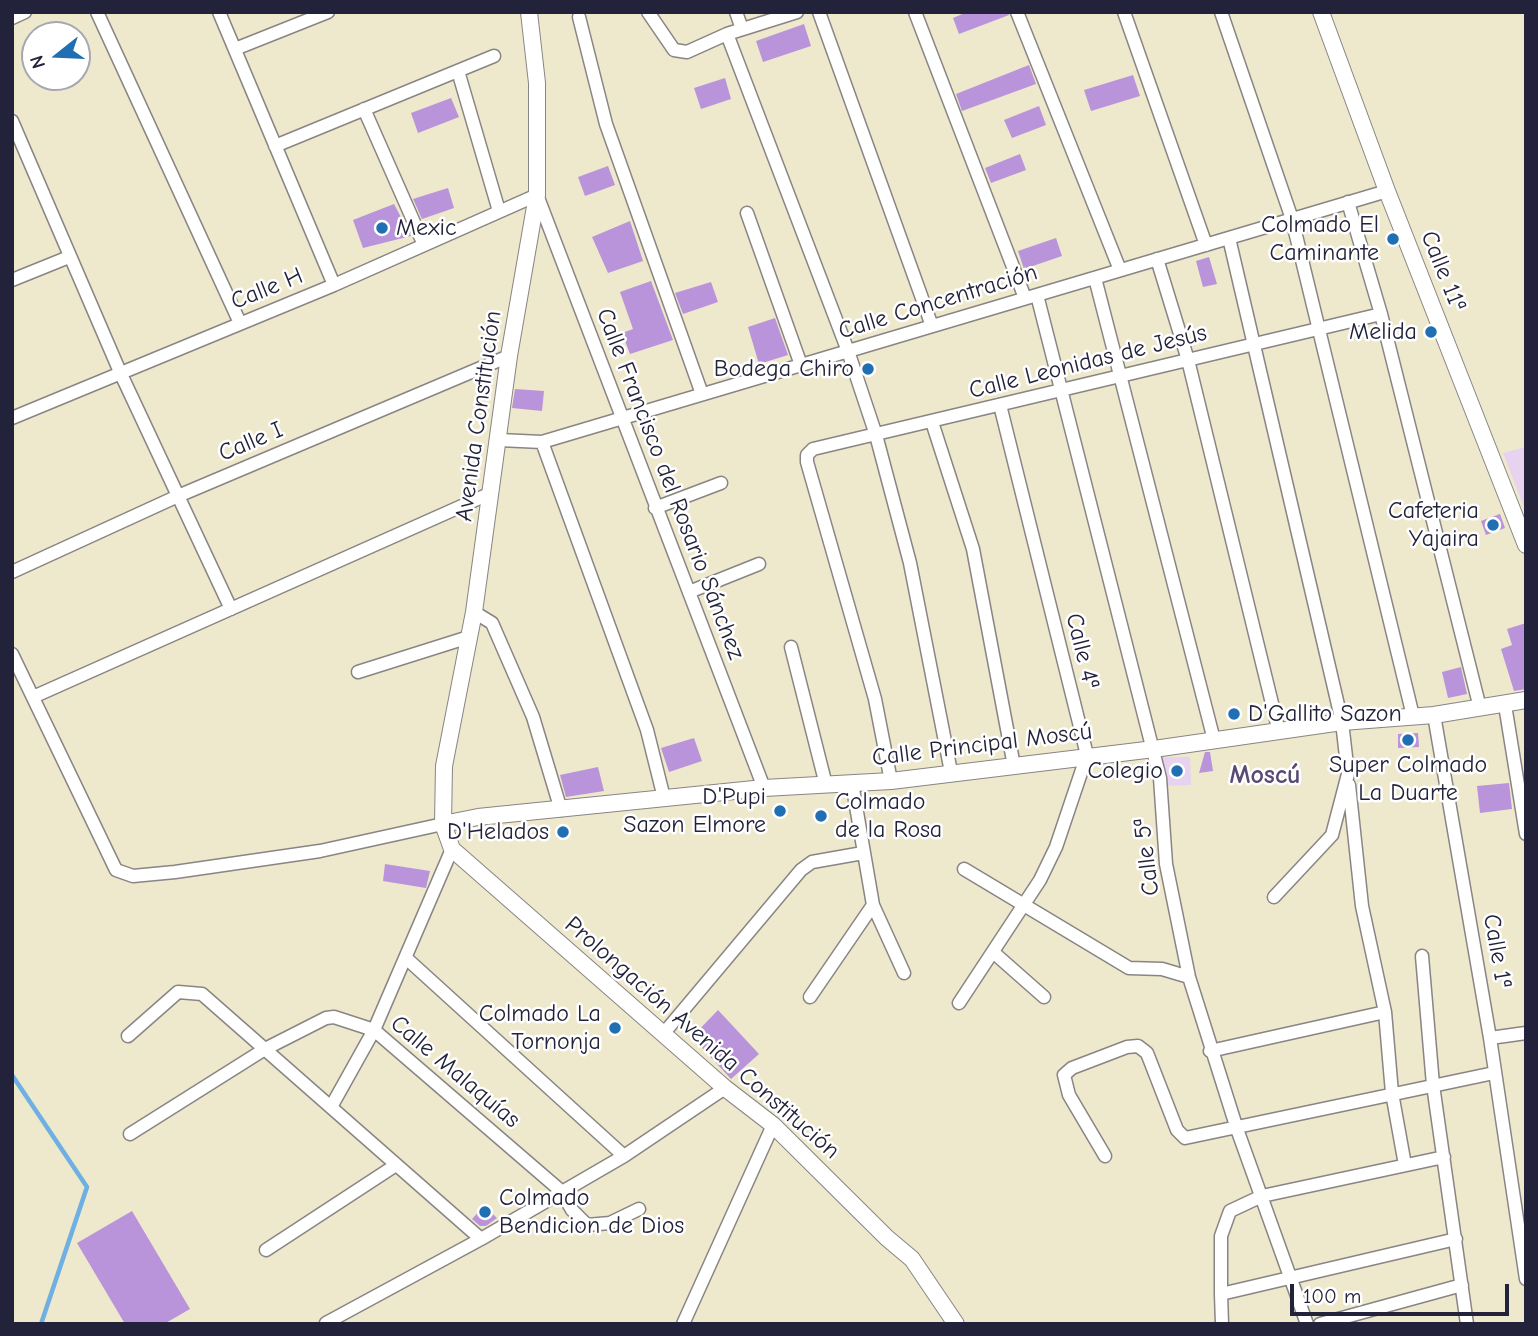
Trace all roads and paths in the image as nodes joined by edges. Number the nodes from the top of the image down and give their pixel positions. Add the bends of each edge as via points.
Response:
1 (25, 12) edge
2 (97, 12) edge
3 (219, 12) edge
4 (328, 12) edge
5 (529, 12) edge
6 (648, 12) edge
7 (736, 12) edge
8 (797, 12) edge
9 (819, 12) edge
10 (915, 12) edge
11 (1017, 12) edge
12 (1124, 12) edge
13 (1222, 12) edge
14 (1321, 12) edge
15 (579, 17) dead end
16 (12, 18) edge
17 (742, 29) junction
18 (727, 34) junction
19 (235, 49) junction
20 (494, 56) dead end
21 (457, 71) junction
22 (364, 109) junction
23 (12, 121) edge
24 (17, 146) edge
25 (275, 146) junction
26 (1387, 191) junction
27 (537, 195) junction
28 (1348, 202) junction
29 (499, 211) junction
30 (747, 213) dead end
31 (1292, 219) junction
32 (1229, 238) junction
33 (424, 245) junction
34 (1206, 245) junction
35 (69, 257) junction
36 (1157, 259) junction
37 (1121, 270) junction
38 (1095, 278) junction
39 (12, 281) edge
40 (334, 285) junction
41 (1031, 297) junction
42 (1381, 314) junction
43 (240, 323) junction
44 (932, 326) junction
45 (1317, 329) junction
46 (1255, 344) junction
47 (848, 351) junction
48 (509, 356) junction
49 (1188, 360) junction
50 (801, 365) junction
51 (120, 372) junction
52 (1121, 376) junction
53 (1062, 390) junction
54 (702, 394) junction
55 (1000, 405) junction
56 (12, 418) edge
57 (622, 418) junction
58 (932, 422) junction
59 (876, 435) junction
60 (499, 440) junction
61 (542, 442) junction
62 (722, 482) dead end
63 (491, 493) junction
64 (178, 496) junction
65 (655, 508) junction
66 (1526, 545) edge
67 (759, 564) dead end
68 (12, 572) edge
69 (689, 592) junction
70 (231, 609) junction
71 (474, 612) junction
72 (469, 637) junction
73 (791, 647) dead end
74 (12, 654) edge
75 (358, 671) dead end
76 (33, 697) junction
77 (1526, 700) edge
78 (1505, 705) junction
79 (1480, 708) junction
80 (1434, 715) junction
81 (1413, 716) junction
82 (1342, 722) junction
83 (1279, 732) junction
84 (1214, 740) junction
85 (1154, 749) junction
86 (1087, 755) junction
87 (1014, 766) junction
88 (951, 772) junction
89 (1348, 774) junction
90 (891, 780) junction
91 (852, 783) junction
92 (826, 785) junction
93 (764, 788) junction
94 (664, 798) junction
95 (561, 810) junction
96 (443, 824) junction
97 (1526, 834) edge
98 (452, 849) junction
99 (863, 853) junction
100 (964, 869) dead end
101 (1273, 897) dead end
102 (873, 905) junction
103 (1025, 905) junction
104 (993, 952) junction
105 (1422, 956) dead end
106 (406, 958) junction
107 (904, 973) dead end
108 (1189, 977) junction
109 (810, 997) dead end
110 (1044, 997) dead end
111 (958, 1003) dead end
112 (1385, 1012) junction
113 (374, 1030) junction
114 (664, 1032) junction
115 (1526, 1033) edge
116 (128, 1036) dead end
117 (1490, 1038) junction
118 (265, 1049) junction
119 (1210, 1051) junction
120 (1494, 1073) junction
121 (1433, 1084) junction
122 (725, 1087) junction
123 (1392, 1093) junction
124 (331, 1107) junction
125 (773, 1125) junction
126 (1235, 1125) junction
127 (130, 1134) dead end
128 (624, 1156) junction
129 (1105, 1156) dead end
130 (1444, 1157) junction
131 (396, 1164) junction
132 (1405, 1165) junction
133 (561, 1191) junction
134 (1262, 1196) junction
135 (639, 1209) dead end
136 (481, 1239) junction
137 (1456, 1240) junction
138 (266, 1250) dead end
139 (1292, 1278) junction
140 (1526, 1279) edge
141 (1462, 1285) junction
142 (1221, 1294) junction
143 (326, 1323) edge
144 (682, 1324) edge
145 (956, 1324) edge
146 (1222, 1324) edge
147 (1307, 1324) edge
148 (1320, 1324) edge
149 (1467, 1324) edge

1 - 16 street
2 - 43 street
3 - 19 street
4 - 19 street
5 - 27 street, Avenida Constitución via 537,83
6 - 18 street via 674,50 687,52
7 - 17 street
8 - 17 street
9 - 44 street
10 - 41 street, Calle 5ª
11 - 37 street
12 - 34 street
13 - 31 street
14 - 26 street, Calle 11ª
15 - 54 street via 606,124
17 - 18 street
18 - 47 street
19 - 25 street
20 - 21 street
21 - 22 street
21 - 29 street
22 - 25 street
22 - 33 street
23 - 24 street
24 - 35 street
25 - 40 street
26 - 28 street, Calle Concentración
26 - 66 street, Calle 11ª
27 - 29 street, Calle H
27 - 48 street, Avenida Constitución
27 - 57 street, Calle Francisco del Rosario Sánchez
28 - 31 street, Calle Concentración
28 - 42 street
29 - 33 street, Calle H
30 - 50 street
31 - 32 street, Calle Concentración
31 - 45 street
32 - 34 street, Calle Concentración
32 - 46 street
33 - 40 street, Calle H
34 - 36 street, Calle Concentración
35 - 39 street
35 - 51 street
36 - 37 street, Calle Concentración
36 - 49 street
37 - 38 street, Calle Concentración
38 - 41 street, Calle Concentración
38 - 52 street
40 - 43 street, Calle H
41 - 44 street, Calle Concentración
41 - 53 street, Calle 5ª
42 - 45 street, Calle Leonidas de Jesús
42 - 79 street
43 - 51 street, Calle H
44 - 47 street, Calle Concentración
45 - 46 street, Calle Leonidas de Jesús
45 - 81 street
46 - 49 street, Calle Leonidas de Jesús
46 - 82 street
47 - 50 street, Calle Concentración
47 - 59 street
48 - 60 street, Avenida Constitución
48 - 64 street, Calle I
49 - 52 street, Calle Leonidas de Jesús
49 - 83 street
50 - 54 street, Calle Concentración
51 - 56 street, Calle H
51 - 64 street
52 - 53 street, Calle Leonidas de Jesús
52 - 84 street
53 - 55 street, Calle Leonidas de Jesús
53 - 85 street, Calle 5ª
54 - 57 street, Calle Concentración
55 - 58 street, Calle Leonidas de Jesús
55 - 86 street, Calle 4ª
57 - 61 street, Calle Concentración
57 - 65 street, Calle Francisco del Rosario Sánchez
58 - 59 street, Calle Leonidas de Jesús
58 - 87 street via 973,549
59 - 88 street via 910,563
59 - 90 street, Calle Leonidas de Jesús via 807,454 875,699
60 - 61 street, Calle Concentración
60 - 63 street, Avenida Constitución
61 - 94 street via 647,730
62 - 65 street
63 - 70 street
63 - 71 street, Avenida Constitución
64 - 68 street, Calle I
64 - 70 street
65 - 69 street, Calle Francisco del Rosario Sánchez
67 - 69 street
69 - 93 street, Calle Francisco del Rosario Sánchez
70 - 76 street
71 - 72 street, Avenida Constitución
71 - 95 street via 492,623 533,717
72 - 75 street
72 - 96 street, Avenida Constitución via 444,766
73 - 92 street
74 - 76 street
76 - 96 street via 116,870 133,876 320,851
77 - 78 street, Calle Principal Moscú
78 - 79 street, Calle Principal Moscú
78 - 97 street
79 - 80 street, Calle Principal Moscú
80 - 81 street, Calle Principal Moscú
80 - 117 street, Calle 1ª
81 - 82 street, Calle Principal Moscú
82 - 83 street, Calle Principal Moscú
82 - 89 street
83 - 84 street, Calle Principal Moscú
84 - 85 street, Calle Principal Moscú
85 - 86 street, Calle Principal Moscú
85 - 108 street, Calle 5ª via 1166,864
86 - 87 street, Calle Principal Moscú
86 - 103 street via 1056,847
87 - 88 street, Calle Principal Moscú
88 - 90 street, Calle Principal Moscú
89 - 101 street via 1332,835
89 - 112 street via 1362,906
90 - 91 street, Calle Principal Moscú
91 - 92 street, Calle Principal Moscú
91 - 99 street
92 - 93 street, Calle Principal Moscú
93 - 94 street, Calle Principal Moscú
94 - 95 street, Calle Principal Moscú
95 - 96 street, Calle Principal Moscú
96 - 98 street, Prolongación Avenida Constitución
98 - 106 street
98 - 114 street, Prolongación Avenida Constitución
99 - 102 street
99 - 114 street via 812,862 800,870
100 - 103 street
102 - 107 street
102 - 109 street
103 - 104 street
103 - 108 street via 1129,968 1162,969
104 - 110 street
104 - 111 street
105 - 121 street
106 - 113 street
106 - 128 street
108 - 119 street, Calle 5ª
112 - 119 street
112 - 123 street
113 - 118 street, Calle Malaquías via 326,1018
113 - 124 street
113 - 133 street, Calle Malaquías
114 - 122 street, Prolongación Avenida Constitución
115 - 117 street
116 - 118 street via 177,992 202,994
117 - 120 street, Calle 1ª
118 - 124 street
118 - 127 street, Calle Malaquías
119 - 126 street, Calle 5ª
120 - 121 street
120 - 140 street, Calle 1ª
121 - 123 street
121 - 130 street
122 - 125 street, Prolongación Avenida Constitución
122 - 128 street
123 - 126 street
123 - 132 street
124 - 131 street
125 - 144 street
125 - 145 street, Prolongación Avenida Constitución via 912,1259
126 - 129 street via 1185,1138 1177,1130 1147,1053 1138,1046 1127,1047 1064,1075 1069,1096
126 - 134 street, Calle 5ª
128 - 133 street
130 - 132 street
130 - 137 street
131 - 136 street
131 - 138 street
132 - 134 street
133 - 135 street, Calle Malaquías via 587,1225 610,1223
133 - 136 street
134 - 139 street, Calle 5ª
134 - 142 street via 1230,1212 1223,1224
136 - 143 street
137 - 139 street
137 - 141 street
139 - 142 street
139 - 147 street, Calle 5ª
141 - 148 street
141 - 149 street
142 - 146 street

